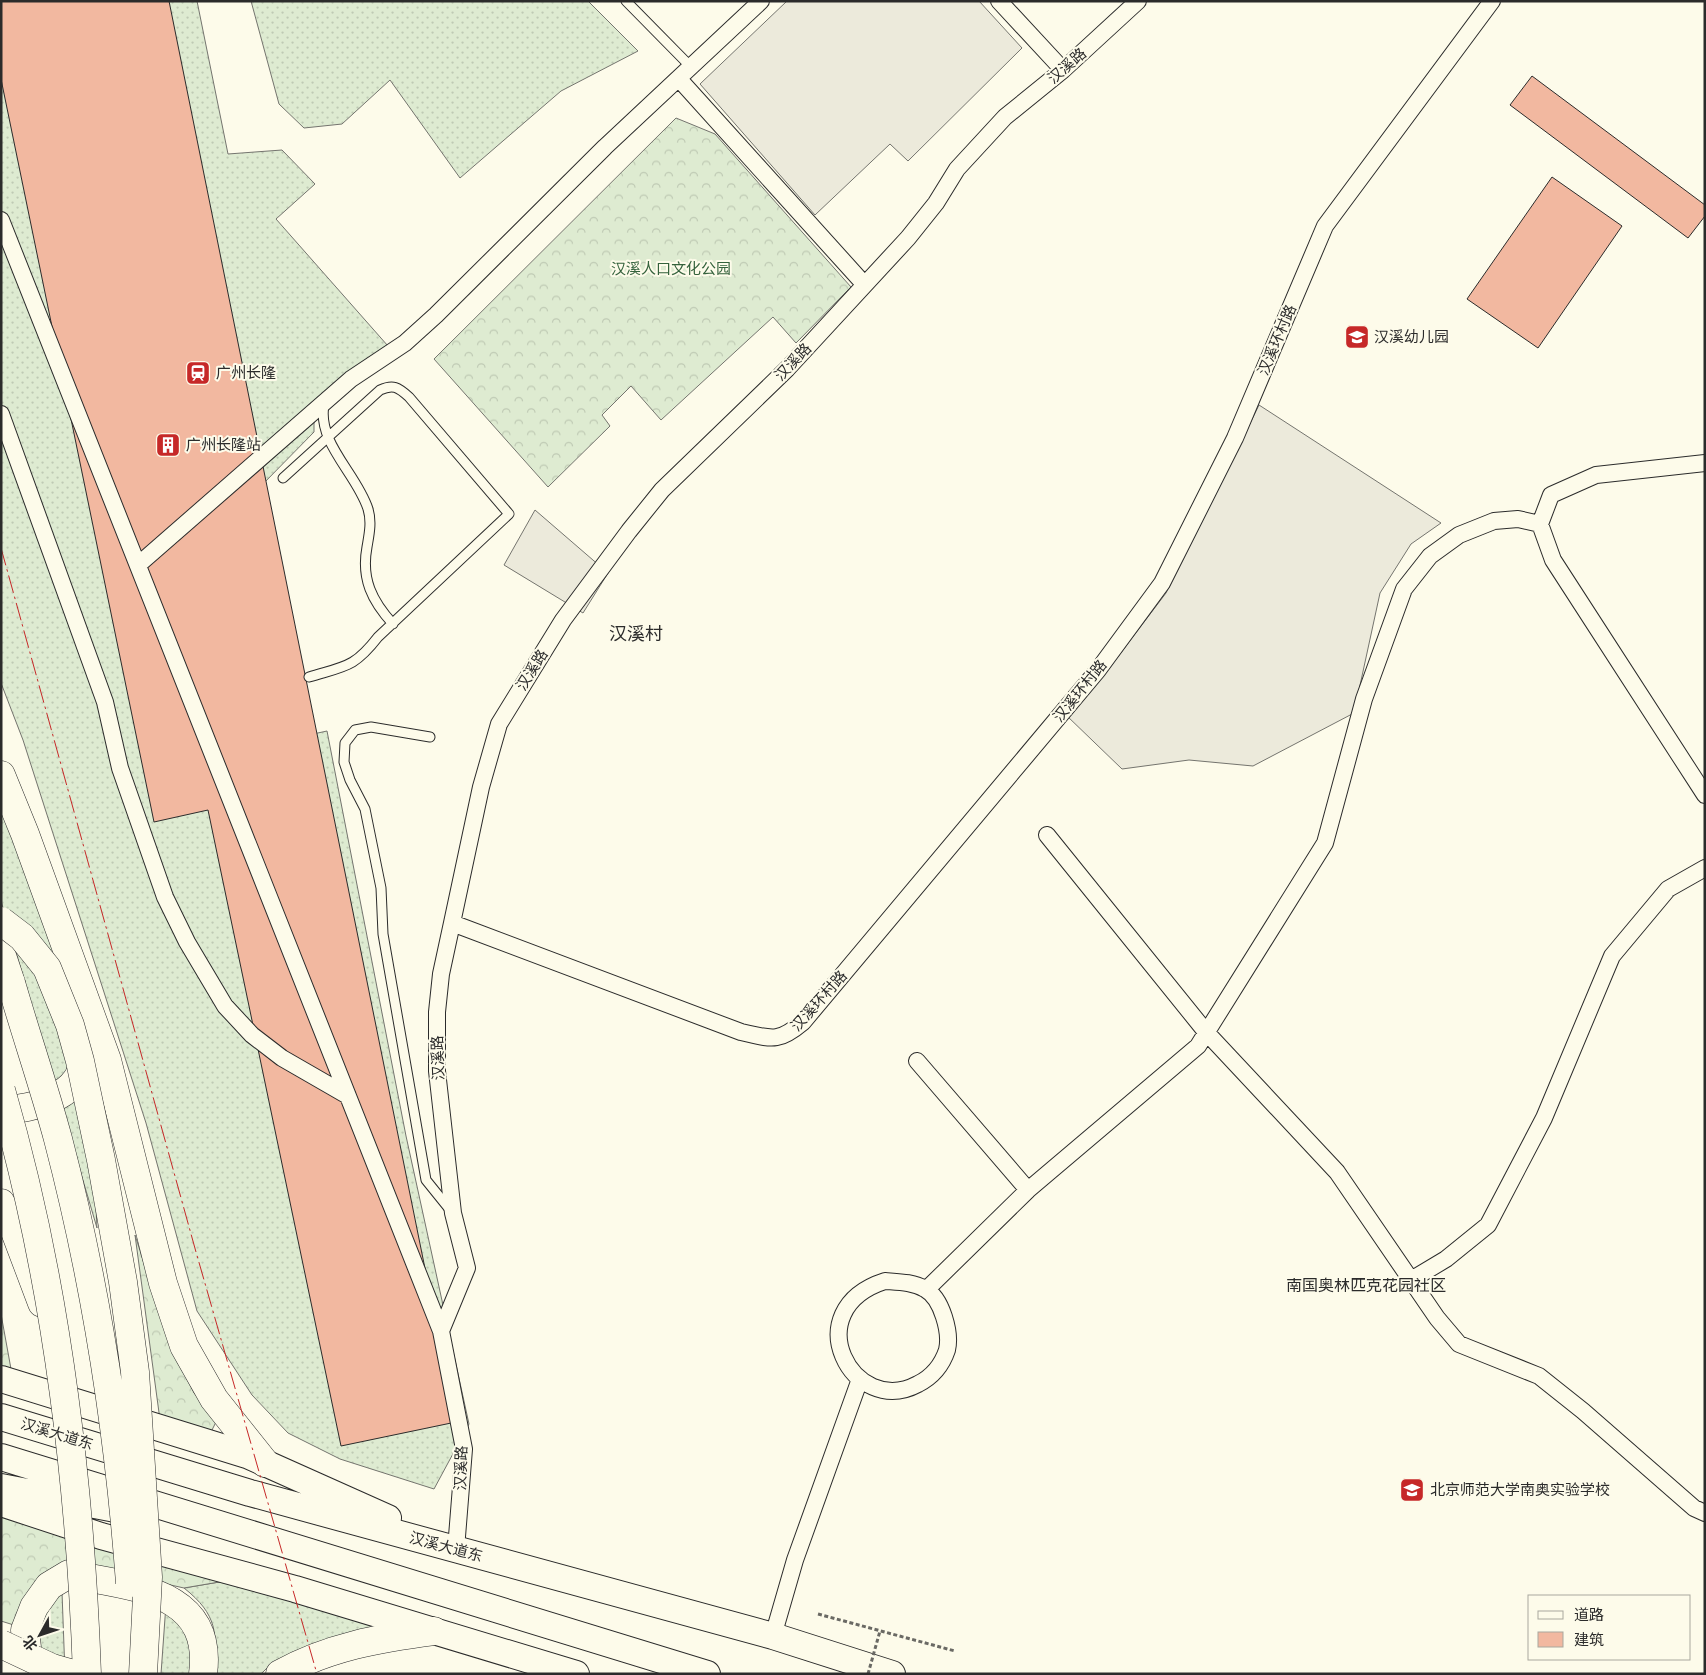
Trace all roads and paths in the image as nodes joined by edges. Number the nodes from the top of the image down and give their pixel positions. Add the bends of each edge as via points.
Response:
1 (626, 1) edge
2 (761, 1) edge
3 (999, 1) edge
4 (1138, 1) edge
5 (1492, 1) edge
6 (692, 67) junction
7 (1063, 70) junction
8 (679, 79) junction
9 (1, 220) edge
10 (864, 284) junction
11 (325, 402) junction
12 (1, 414) edge
13 (328, 436) junction
14 (1705, 463) edge
15 (283, 478) dead end
16 (1540, 524) junction
17 (138, 565) junction
18 (393, 624) junction
19 (309, 677) dead end
20 (430, 737) dead end
21 (1, 775) edge
22 (1705, 795) edge
23 (1047, 835) dead end
24 (1705, 868) edge
25 (1, 921) edge
26 (452, 923) junction
27 (1, 953) edge
28 (68, 956) junction
29 (1206, 1032) junction
30 (917, 1061) dead end
31 (1, 1090) edge
32 (348, 1096) junction
33 (1, 1110) edge
34 (1028, 1190) junction
35 (1, 1203) edge
36 (453, 1213) junction
37 (1411, 1280) junction
38 (927, 1289) junction
39 (441, 1331) junction
40 (54, 1336) junction
41 (1, 1379) edge
42 (860, 1379) junction
43 (1, 1417) edge
44 (1, 1457) edge
45 (265, 1463) junction
46 (1, 1487) edge
47 (1, 1502) edge
48 (1705, 1513) edge
49 (259, 1537) junction
50 (456, 1549) junction
51 (818, 1614) dead end
52 (434, 1631) junction
53 (880, 1631) junction
54 (773, 1636) junction
55 (1, 1644) edge
56 (955, 1651) dead end
57 (1, 1668) edge
58 (4, 1674) edge
59 (30, 1674) edge
60 (73, 1674) edge
61 (87, 1674) edge
62 (137, 1674) edge
63 (143, 1674) edge
64 (203, 1674) edge
65 (280, 1674) edge
66 (576, 1674) edge
67 (707, 1674) edge
68 (868, 1674) edge
69 (892, 1674) edge

1 - 6 lane
2 - 6 street
3 - 7 street
4 - 7 street, 汉溪路
5 - 26 street, 汉溪环村路 via 1325,226 1234,438 1162,583 1098,670 803,1022 787,1036 770,1039 741,1032
6 - 8 street
7 - 10 street, 汉溪路 via 1005,117 957,169 936,203 908,238
8 - 10 street
8 - 11 street via 605,146 436,315 405,343 351,379
9 - 17 street
10 - 26 street, 汉溪路 via 787,369 662,490 563,620 499,724 481,787
11 - 13 lane via 322,415
11 - 17 street
12 - 32 street via 105,702 120,768 165,897 187,942 225,1006 252,1035 282,1058
13 - 15 lane
13 - 18 lane via 366,501 370,515 365,558 368,590 378,608
13 - 18 lane via 380,390 398,387 509,514
14 - 16 street via 1596,475 1551,495
16 - 22 street via 1553,560
16 - 29 street via 1518,519 1494,520 1459,535 1430,556 1404,589 1364,698 1326,843
17 - 32 street
18 - 19 lane via 351,665
20 - 36 lane via 371,727 355,730 345,743 344,762 364,810 381,888 383,934 426,1180
21 - 28 highway
23 - 29 street
24 - 37 street via 1668,889 1612,956 1544,1118 1488,1226 1446,1259
25 - 63 highway, bridge via 22,937 47,968 78,1052 102,1160 126,1300 138,1400 148,1577
26 - 36 street, 汉溪路 via 438,1003 437,1071
27 - 62 highway, bridge via 58,1138 88,1274 122,1478
28 - 33 highway via 84,1059 80,1071 72,1084 47,1103 26,1110
28 - 45 highway via 107,1060 163,1283 184,1346 214,1399
29 - 34 street via 1198,1046
29 - 37 street via 1337,1172
30 - 34 street
31 - 40 highway, bridge via 36,1223
32 - 39 street
34 - 38 street
35 - 40 highway via 11,1221
36 - 39 street, 汉溪路 via 467,1268
37 - 48 street via 1459,1344 1540,1376 1694,1508
38 - 42 street via 885,1281 868,1287 853,1298 843,1313 838,1331 840,1349 848,1366
38 - 42 street via 944,1314 948,1332 947,1350 939,1366 927,1380 911,1388 893,1391 876,1388
39 - 50 street, 汉溪路 via 464,1449
40 - 61 highway, bridge via 74,1468
41 - 45 main road via 247,1454
42 - 54 street via 794,1560
43 - 50 main road, 汉溪大道东 via 250,1493
44 - 49 main road
45 - 50 main road
46 - 49 main road
47 - 52 main road via 102,1536
49 - 67 main road
50 - 54 main road, 汉溪大道东
51 - 53 path
52 - 65 highway via 337,1648
52 - 66 main road
53 - 56 path
53 - 68 path, bridge
54 - 69 main road, 汉溪大道东
55 - 60 highway, bridge via 52,1668
57 - 58 highway
59 - 64 highway via 25,1630 34,1607 49,1586 69,1574 167,1597 186,1612 202,1633

